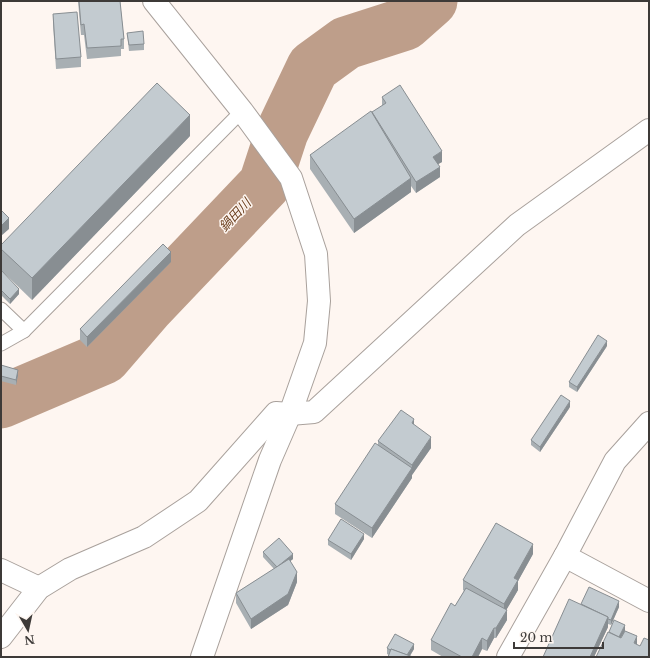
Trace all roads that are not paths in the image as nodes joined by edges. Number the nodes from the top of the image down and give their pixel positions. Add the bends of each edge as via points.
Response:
1 (154, 1) edge
2 (242, 111) junction
3 (649, 130) edge
4 (1, 310) edge
5 (24, 331) junction
6 (1, 344) edge
7 (290, 414) junction
8 (649, 423) edge
9 (565, 556) junction
10 (1, 570) edge
11 (39, 588) junction
12 (649, 601) edge
13 (1, 637) edge
14 (202, 657) edge
15 (508, 657) edge

1 - 2 street
2 - 5 lane
2 - 7 street via 291,178 316,254 319,301 316,343
3 - 7 street via 517,225 314,412
4 - 5 lane
5 - 6 lane
7 - 11 street via 276,413 198,501 144,536 70,569
7 - 14 street via 270,460
8 - 9 street via 615,461
9 - 12 street
9 - 15 street
10 - 11 street
11 - 13 street

